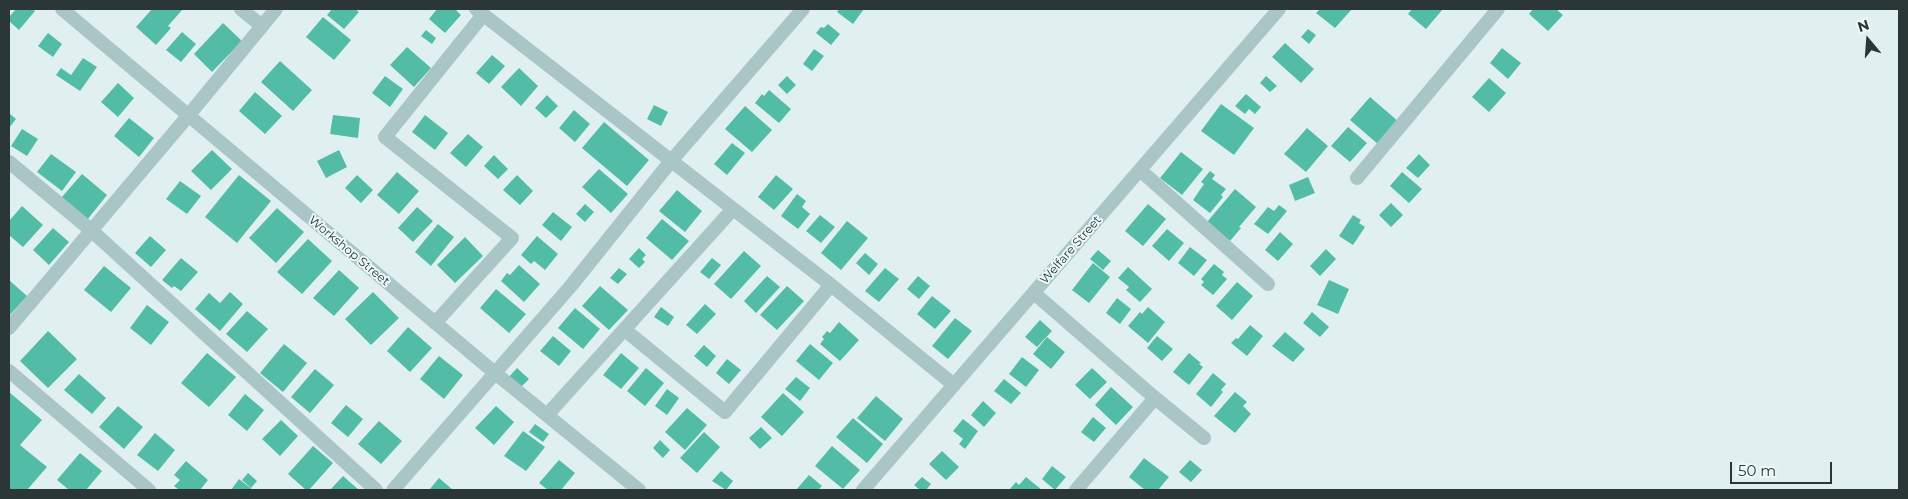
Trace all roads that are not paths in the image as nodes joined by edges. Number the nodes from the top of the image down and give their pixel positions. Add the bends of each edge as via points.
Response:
1 (62, 9) edge
2 (241, 9) edge
3 (276, 9) edge
4 (803, 9) edge
5 (1280, 9) edge
6 (1496, 9) edge
7 (480, 12) edge
8 (262, 26) junction
9 (188, 116) junction
10 (671, 161) junction
11 (9, 162) edge
12 (1140, 170) junction
13 (1357, 178) dead end
14 (733, 208) junction
15 (92, 231) junction
16 (1268, 284) dead end
17 (831, 285) junction
18 (1034, 292) junction
19 (435, 323) junction
20 (9, 328) edge
21 (625, 330) junction
22 (9, 371) edge
23 (495, 373) junction
24 (954, 385) junction
25 (1155, 398) junction
26 (547, 416) junction
27 (1204, 438) dead end
28 (149, 490) edge
29 (376, 490) edge
30 (393, 490) edge
31 (639, 490) edge
32 (863, 490) edge
33 (1076, 490) edge

1 - 9 street, Workshop Street
2 - 8 street
3 - 8 street
4 - 10 street
5 - 12 street, Welfare Street
6 - 13 street
7 - 10 street
7 - 19 street via 385,137 512,238
8 - 9 street
9 - 15 street
9 - 19 street, Workshop Street
10 - 14 street
10 - 23 street via 570,287
11 - 15 street
12 - 16 street
12 - 18 street, Welfare Street
14 - 17 street
14 - 21 street
15 - 20 street
15 - 29 street
17 - 21 street via 725,412
17 - 24 street
18 - 24 street, Welfare Street
18 - 25 street
19 - 23 street, Workshop Street
21 - 26 street
22 - 28 street
23 - 26 street, Workshop Street
23 - 30 street
24 - 32 street, Welfare Street
25 - 27 street
25 - 33 street
26 - 31 street, Workshop Street

